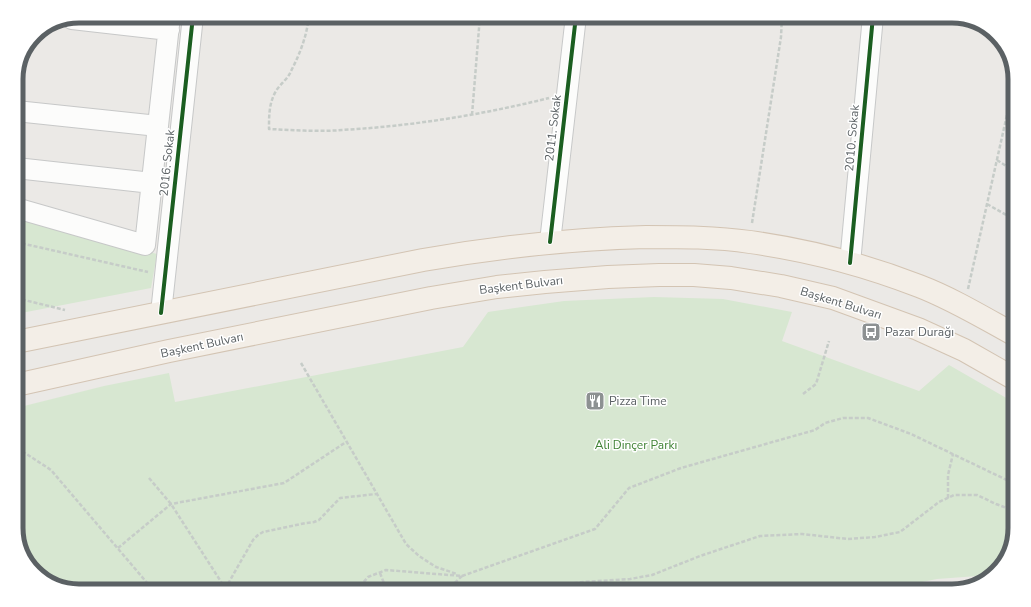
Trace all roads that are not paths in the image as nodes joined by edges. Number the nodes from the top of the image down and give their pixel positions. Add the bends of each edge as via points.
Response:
1 (169, 23) edge
2 (193, 23) edge
3 (575, 23) edge
4 (872, 23) edge
5 (23, 112) edge
6 (158, 126) junction
7 (23, 169) edge
8 (152, 182) junction
9 (23, 210) edge
10 (550, 242) junction
11 (850, 263) junction
12 (161, 313) junction
13 (1008, 331) edge
14 (23, 341) edge
15 (1008, 375) edge
16 (23, 383) edge

1 - 6 street
2 - 12 street, 2016. Sokak
3 - 10 street, 2011. Sokak
4 - 11 street, 2010. Sokak
5 - 6 street
6 - 8 street
7 - 8 street
8 - 9 street via 145,245
10 - 11 main road via 612,238 704,238 798,250
10 - 12 main road via 423,260
11 - 13 main road via 921,287
12 - 14 main road
15 - 16 main road, Başkent Bulvarı via 964,350 918,329 833,298 731,278 659,275 545,282 430,298

